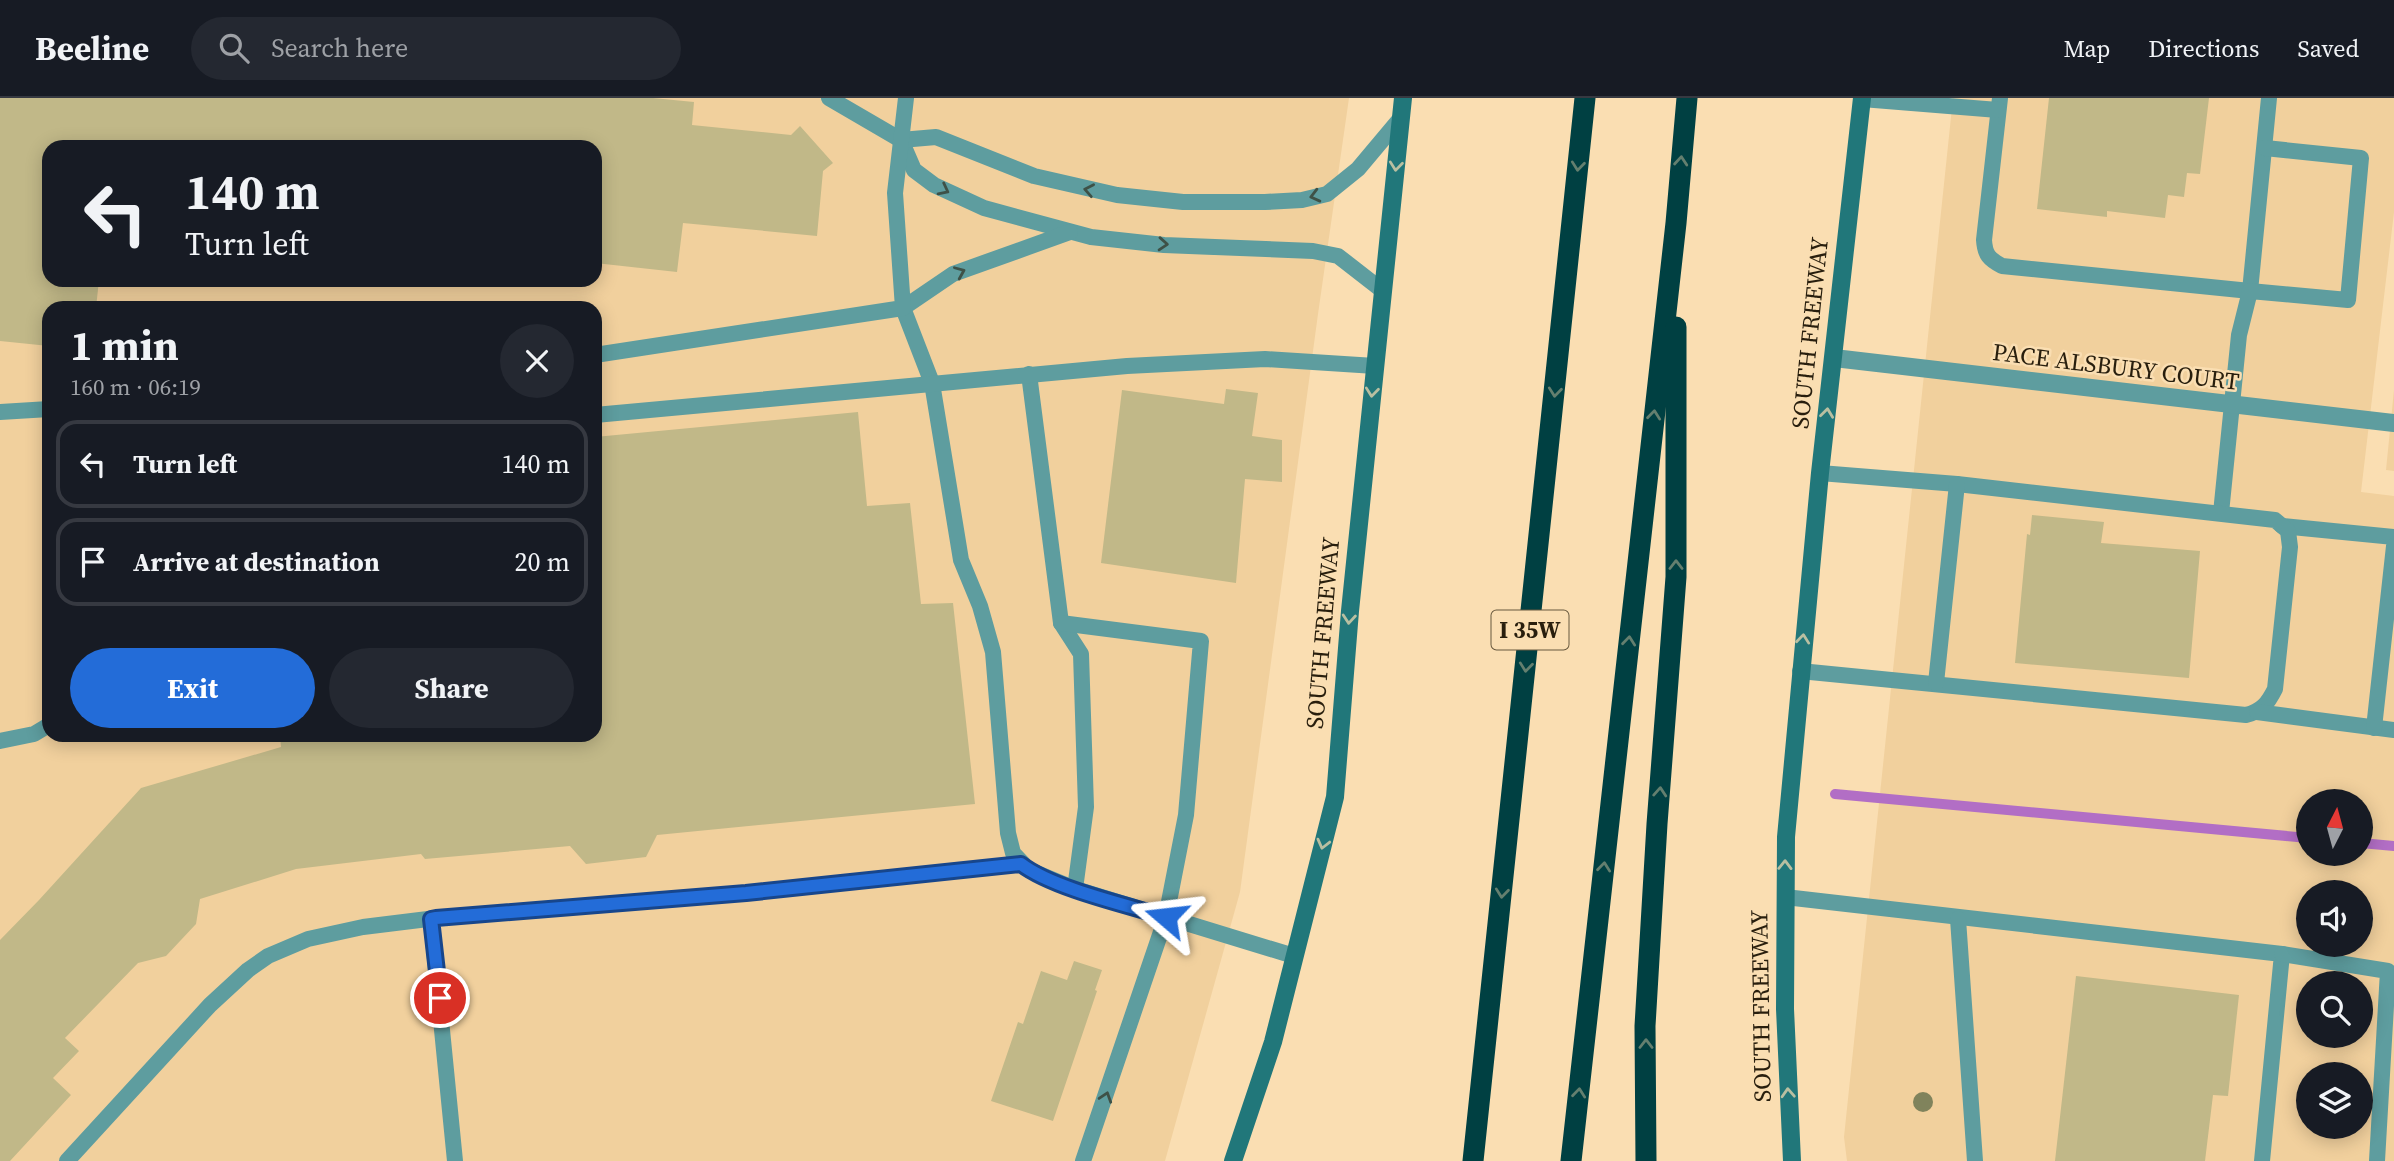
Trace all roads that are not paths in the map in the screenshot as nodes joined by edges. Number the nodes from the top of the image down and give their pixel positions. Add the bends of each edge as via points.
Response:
1 (829, 98) edge
2 (906, 98) edge
3 (1403, 98) edge
4 (1585, 98) edge
5 (1687, 98) edge
6 (2269, 98) edge
7 (1862, 99) edge
8 (1999, 104) edge
9 (1401, 119) junction
10 (901, 141) junction
11 (2265, 148) junction
12 (1676, 223) junction
13 (1070, 232) junction
14 (1383, 291) junction
15 (2250, 291) junction
16 (903, 309) junction
17 (602, 354) edge
18 (1833, 358) junction
19 (1375, 366) junction
20 (1029, 374) junction
21 (932, 383) junction
22 (2231, 405) junction
23 (42, 409) edge
24 (0, 412) edge
25 (602, 414) edge
26 (2394, 422) edge
27 (1820, 473) junction
28 (1957, 484) junction
29 (2221, 513) junction
30 (2282, 526) junction
31 (2394, 537) edge
32 (2394, 546) edge
33 (1061, 623) junction
34 (1800, 671) junction
35 (1936, 683) junction
36 (2257, 712) junction
37 (2374, 728) junction
38 (42, 729) edge
39 (2394, 730) edge
40 (0, 741) edge
41 (1021, 864) junction
42 (1075, 889) junction
43 (1785, 897) junction
44 (1166, 917) junction
45 (431, 919) junction
46 (1958, 919) junction
47 (2282, 954) junction
48 (1294, 956) junction
49 (2391, 971) edge
50 (67, 1161) edge
51 (455, 1161) edge
52 (1083, 1161) edge
53 (1233, 1161) edge
54 (1473, 1161) edge
55 (1571, 1161) edge
56 (1646, 1161) edge
57 (1792, 1161) edge
58 (1975, 1161) edge
59 (2262, 1161) edge
60 (2377, 1161) edge

1 - 10 lane
2 - 10 lane
3 - 9 main road, SOUTH FREEWAY
4 -> 54 highway, I 35W
12 -> 5 highway
6 - 11 lane
7 - 8 lane
7 - 18 main road, SOUTH FREEWAY
8 - 15 lane via 1984,240 1990,259 2002,266
9 -> 10 lane via 1358,169 1327,194 1265,202 1183,202 1116,195 1034,176 936,137
9 -> 14 main road, SOUTH FREEWAY
10 -> 13 lane via 914,170 934,185 984,208
10 - 16 lane via 895,193
11 - 15 lane
11 - 15 lane via 2361,158 2348,300
55 -> 12 highway
56 -> 12 highway via 1646,1026 1676,577
13 -> 14 lane via 1164,245 1313,251 1338,256
16 -> 13 lane via 953,274
14 - 19 main road, SOUTH FREEWAY
15 - 22 lane via 2239,335
16 - 17 lane
16 - 21 lane
18 - 22 street, PACE ALSBURY COURT
27 -> 18 main road, SOUTH FREEWAY
19 - 20 lane via 1265,359
19 -> 48 main road, SOUTH FREEWAY via 1335,797
20 - 21 lane
20 - 33 lane
21 - 25 lane
21 - 41 lane via 961,560 993,652 1008,833
22 - 26 street, PACE ALSBURY COURT
22 - 29 lane
23 - 24 lane
27 - 28 lane
34 -> 27 main road, SOUTH FREEWAY
28 - 29 lane
28 - 35 lane
29 - 30 lane via 2275,520
30 - 31 lane
30 - 36 lane via 2288,531 2290,547 2275,689
32 - 37 lane
33 - 42 lane via 1081,654 1086,807
33 - 44 lane via 1201,641 1186,815
34 - 35 lane
43 -> 34 main road, SOUTH FREEWAY
35 - 36 lane via 2245,715
36 - 37 lane
37 - 39 lane
38 - 40 lane
41 - 42 lane
41 - 45 lane
42 - 44 lane
43 - 46 lane
57 -> 43 main road, SOUTH FREEWAY
44 - 48 lane
52 -> 44 lane
45 - 50 lane via 308,939 268,956 210,1005
45 - 51 lane
46 - 47 lane
46 - 58 lane
47 - 49 lane
47 - 59 lane
48 - 53 main road, SOUTH FREEWAY via 1273,1042
49 - 60 lane

